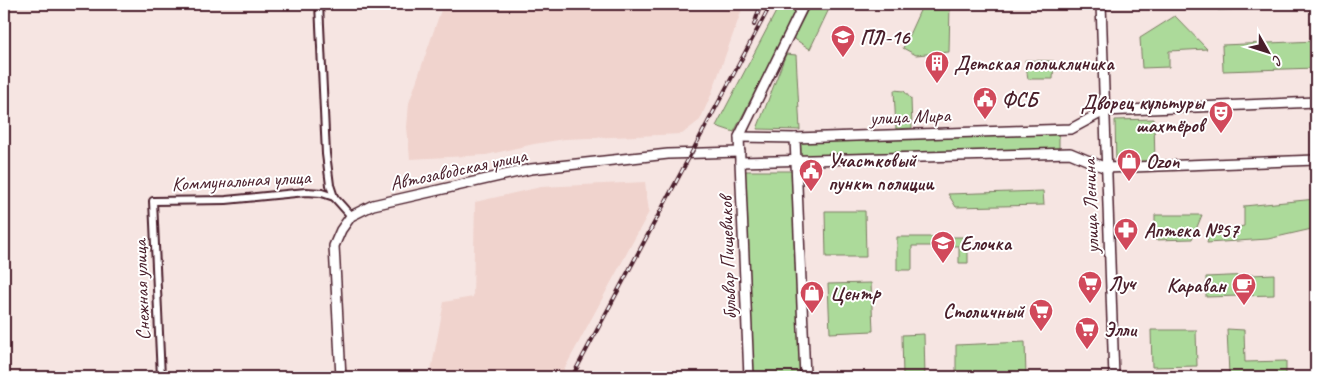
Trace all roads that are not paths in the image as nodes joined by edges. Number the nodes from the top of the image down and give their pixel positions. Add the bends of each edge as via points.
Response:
1 (319, 4) edge
2 (804, 4) edge
3 (1101, 4) edge
4 (1316, 102) edge
5 (1104, 111) junction
6 (739, 137) junction
7 (795, 138) junction
8 (740, 152) junction
9 (1316, 160) edge
10 (796, 161) junction
11 (740, 162) junction
12 (1106, 168) junction
13 (334, 197) junction
14 (154, 201) joint
15 (351, 216) junction
16 (161, 377) edge
17 (341, 377) edge
18 (750, 377) edge
19 (804, 377) edge
20 (1114, 377) edge

1 - 13 street via 326,154
2 - 6 main road
3 - 5 main road, улица Ленина
4 - 5 main road, улица Мира
5 - 7 main road, улица Мира via 1071,128
5 - 12 main road, улица Ленина
6 - 7 main road, улица Мира
6 - 8 main road, бульвар Пищевиков
7 - 10 main road
8 - 11 main road, бульвар Пищевиков
8 - 15 main road, Автозаводская улица via 668,154 531,169 372,205
9 - 12 main road, улица Мира
10 - 11 main road, улица Мира
10 - 12 main road, улица Мира via 1070,153
10 - 19 main road
11 - 18 main road, бульвар Пищевиков
12 - 20 main road, улица Ленина
13 - 14 street, Коммунальная улица via 322,192 306,192 226,200
13 - 15 street, Коммунальная улица
14 - 16 street, Снежная улица
15 - 17 main road via 334,246

